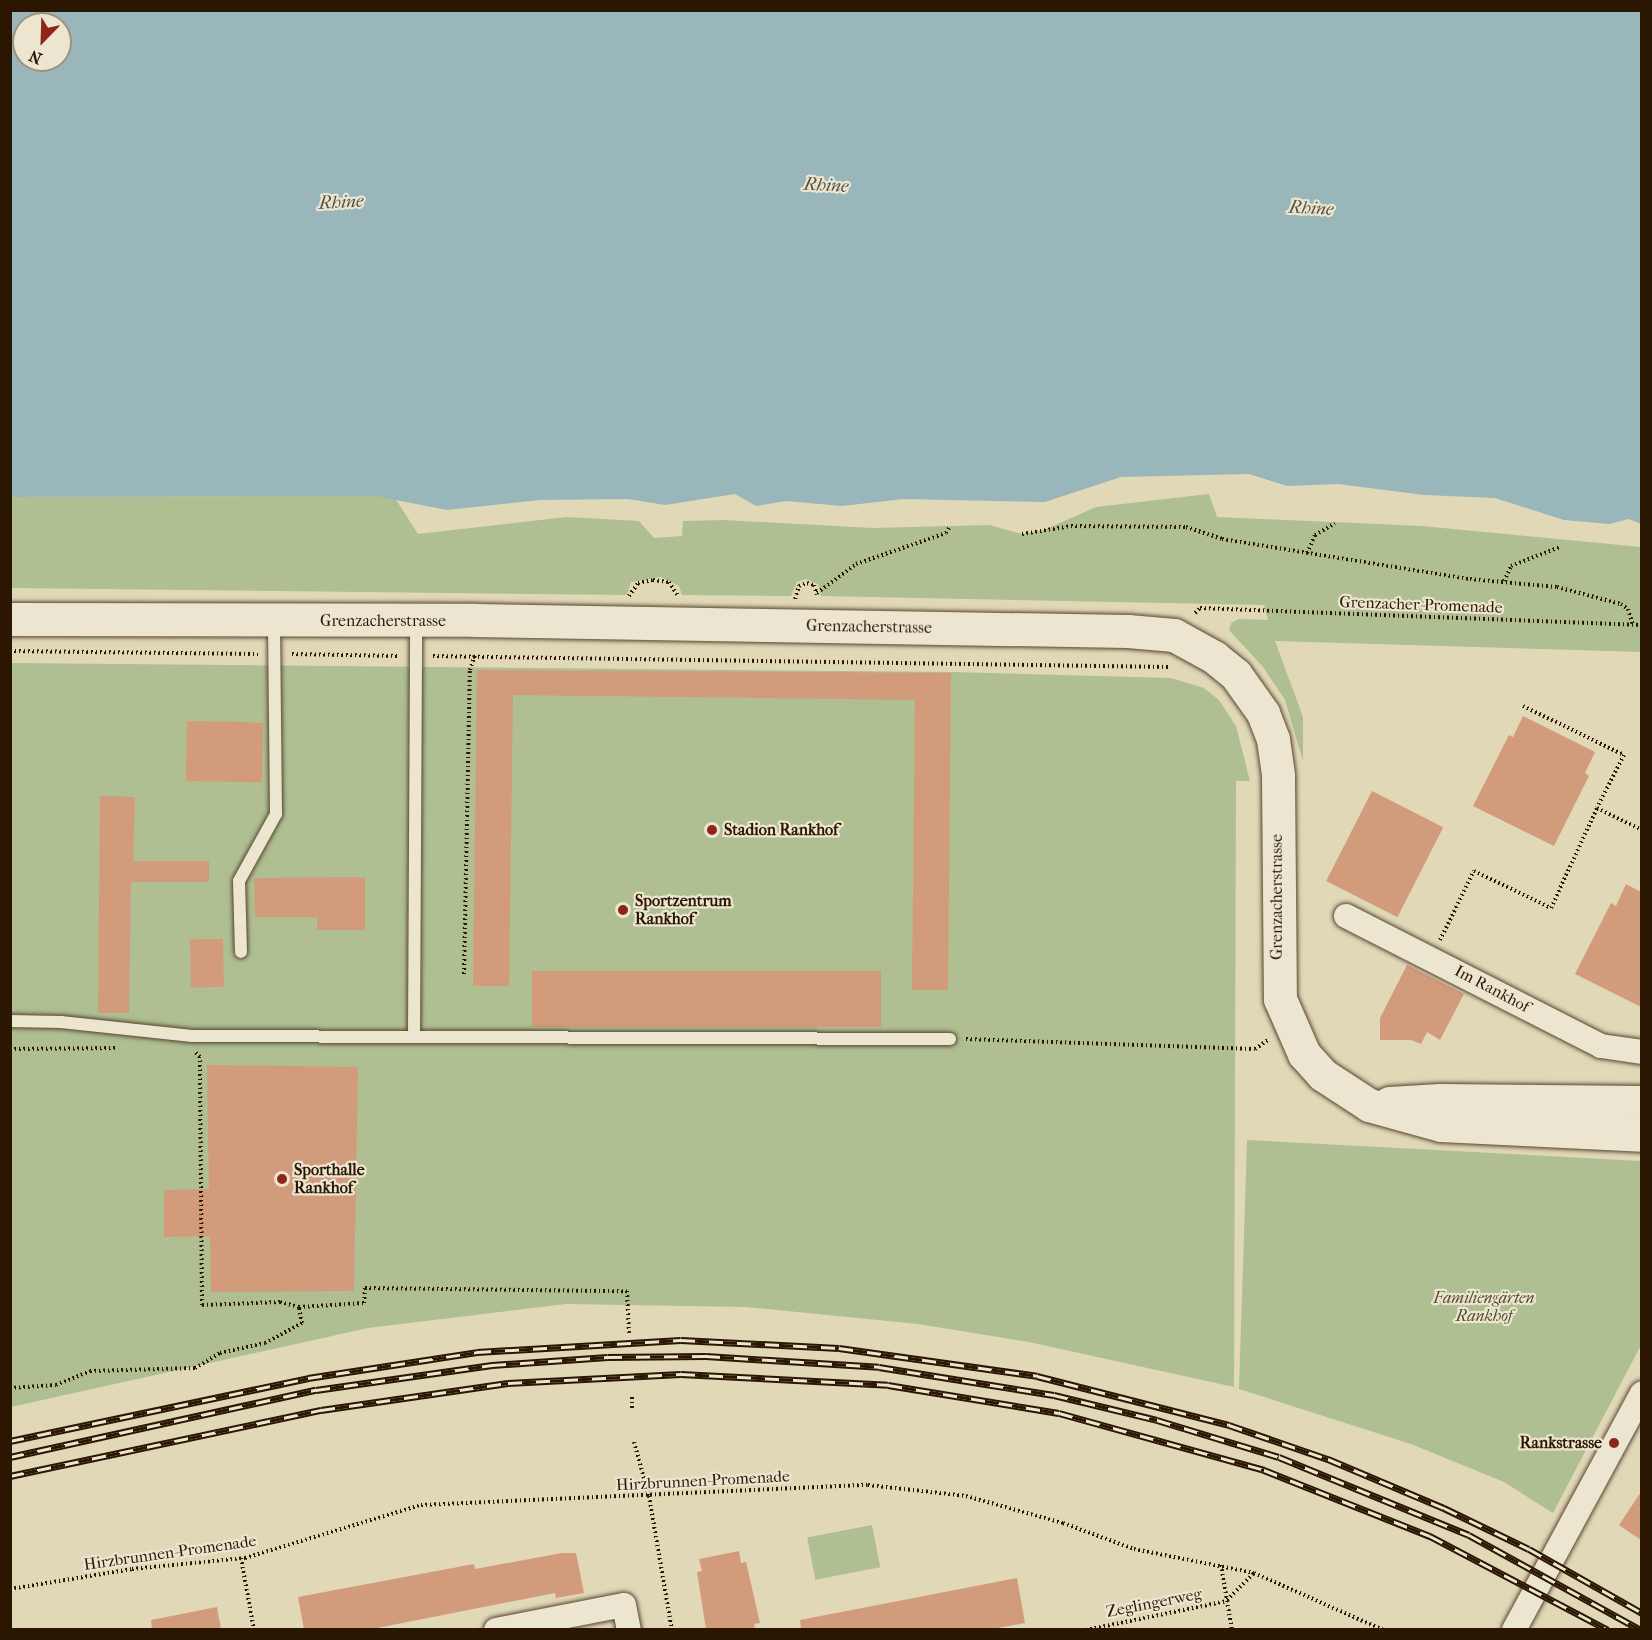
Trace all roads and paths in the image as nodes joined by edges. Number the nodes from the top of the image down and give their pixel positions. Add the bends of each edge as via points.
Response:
1 (1335, 523) dead end
2 (949, 528) dead end
3 (1022, 534) dead end
4 (1560, 547) dead end
5 (1307, 553) junction
6 (1504, 581) junction
7 (817, 593) junction
8 (628, 599) dead end
9 (679, 600) dead end
10 (794, 601) dead end
11 (817, 601) dead end
12 (1200, 608) dead end
13 (10, 619) edge
14 (274, 621) junction
15 (416, 621) junction
16 (1633, 625) junction
17 (1641, 625) edge
18 (10, 651) edge
19 (275, 654) junction
20 (416, 656) junction
21 (475, 656) junction
22 (1182, 668) dead end
23 (1523, 706) dead end
24 (1597, 808) junction
25 (1641, 830) edge
26 (1346, 916) dead end
27 (241, 952) dead end
28 (1431, 957) junction
29 (465, 974) dead end
30 (10, 1021) edge
31 (414, 1037) junction
32 (950, 1039) joint
33 (120, 1048) dead end
34 (1255, 1048) dead end
35 (10, 1049) edge
36 (190, 1049) dead end
37 (1641, 1052) edge
38 (1641, 1102) edge
39 (1369, 1105) junction
40 (1641, 1135) edge
41 (299, 1307) junction
42 (629, 1333) dead end
43 (10, 1388) edge
44 (1641, 1393) edge
45 (632, 1397) dead end
46 (632, 1410) dead end
47 (634, 1442) dead end
48 (649, 1496) junction
49 (241, 1558) junction
50 (1221, 1565) junction
51 (1254, 1573) junction
52 (10, 1589) edge
53 (1227, 1601) junction
54 (254, 1629) edge
55 (496, 1629) edge
56 (629, 1629) edge
57 (672, 1629) edge
58 (1086, 1629) edge
59 (1232, 1629) edge
60 (1383, 1629) edge
61 (1514, 1629) edge

1 - 5 path via 1314,535
2 - 7 path via 946,533 856,564
3 - 5 path via 1071,526 1186,527 1222,539
4 - 6 path via 1512,566
5 - 6 path
6 - 16 path via 1557,587 1621,604 1628,609
7 - 10 path via 814,585 799,586
7 - 11 path
8 - 9 path via 638,584 653,580 673,585
12 - 16 path, Grenzacher-Promenade
13 - 14 main road, Grenzacherstrasse
14 - 15 main road, Grenzacherstrasse
14 - 19 lane
15 - 20 lane
15 - 39 main road, Grenzacherstrasse via 1128,631 1173,635 1190,642 1214,657 1250,691 1272,739 1278,776 1277,968 1288,1026 1304,1054 1323,1075
16 - 17 path, Grenzacher-Promenade
18 - 19 path
19 - 20 path
19 - 27 lane via 276,814 239,881
20 - 21 path
20 - 31 lane
21 - 22 path
21 - 29 path via 470,670
23 - 24 path via 1624,755
24 - 25 path
24 - 28 path via 1551,908 1474,871
26 - 28 street, Im Rankhof
28 - 37 street, Im Rankhof via 1601,1046
30 - 31 lane via 61,1022 192,1036
31 - 32 lane
32 - 34 path
33 - 35 path
36 - 41 path via 200,1057 202,1305 280,1302
38 - 39 main road via 1440,1100
39 - 40 main road, Grenzacherstrasse via 1441,1125
41 - 42 path via 364,1303 365,1288 627,1291
41 - 43 path via 302,1323 265,1343 220,1353 201,1366 90,1371 56,1385
44 - 61 street
45 - 46 path
47 - 48 path
48 - 49 path, Hirzbrunnen-Promenade via 421,1505
48 - 50 path, Hirzbrunnen-Promenade via 868,1485 956,1495 1063,1523 1134,1549
48 - 57 path
49 - 52 path, Hirzbrunnen-Promenade via 132,1569
49 - 54 path
50 - 51 path, Hirzbrunnen-Promenade
50 - 53 path
51 - 53 path
51 - 60 path, Hirzbrunnen-Promenade
53 - 58 path, Zeglingerweg
53 - 59 path
55 - 56 street via 624,1605

